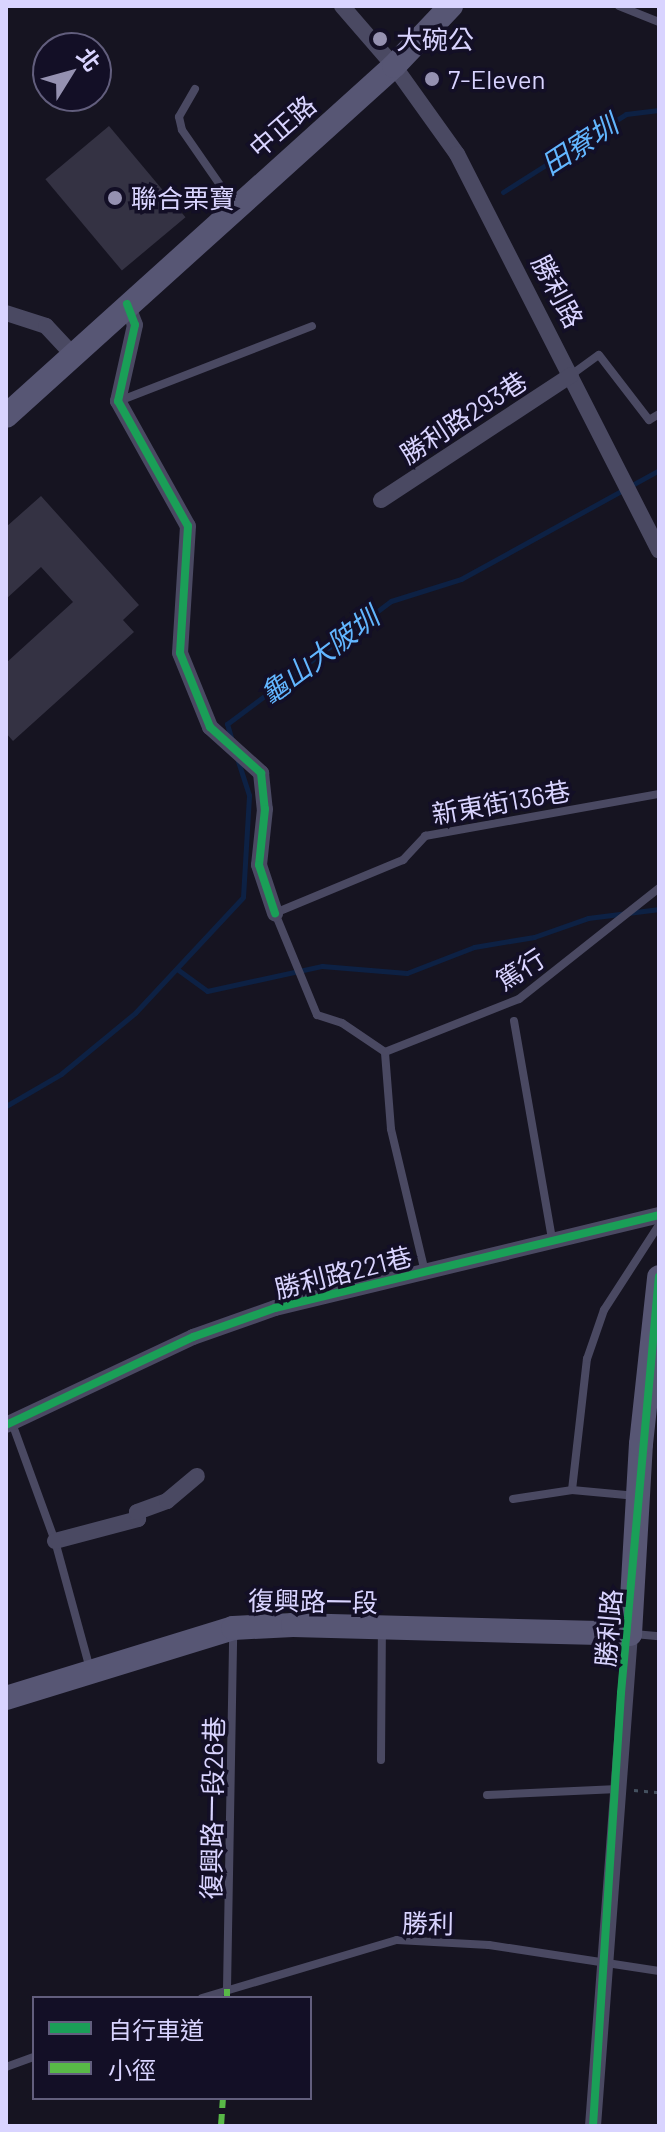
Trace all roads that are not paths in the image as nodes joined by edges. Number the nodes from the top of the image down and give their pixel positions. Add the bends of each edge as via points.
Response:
1 (342, 6) edge
2 (451, 6) edge
3 (619, 6) edge
4 (659, 22) edge
5 (394, 66) junction
6 (195, 89) dead end
7 (234, 205) junction
8 (127, 304) junction
9 (6, 313) edge
10 (312, 326) dead end
11 (72, 354) junction
12 (571, 375) junction
13 (118, 401) junction
14 (659, 414) edge
15 (6, 416) edge
16 (381, 500) dead end
17 (659, 550) edge
18 (659, 794) edge
19 (659, 888) edge
20 (275, 913) junction
21 (514, 1021) dead end
22 (385, 1052) junction
23 (659, 1215) edge
24 (659, 1225) edge
25 (552, 1238) junction
26 (425, 1272) junction
27 (659, 1277) edge
28 (655, 1382) edge
29 (9, 1424) edge
30 (197, 1476) dead end
31 (572, 1490) junction
32 (638, 1496) junction
33 (513, 1499) dead end
34 (55, 1541) junction
35 (233, 1628) junction
36 (382, 1630) junction
37 (630, 1634) junction
38 (659, 1636) edge
39 (91, 1672) junction
40 (6, 1698) edge
41 (381, 1760) dead end
42 (618, 1789) junction
43 (487, 1795) dead end
44 (606, 1963) junction
45 (659, 1971) edge
46 (227, 1989) junction
47 (208, 1996) edge
48 (32, 2058) edge
49 (6, 2067) edge
50 (593, 2126) edge

1 - 5 street, 勝利路
2 - 5 street, 中正路
3 - 4 lane
5 - 7 street, 中正路
5 - 12 street, 勝利路 via 457,154
6 - 7 lane via 179,117 182,130
7 - 8 street, 中正路
8 - 11 street, 中正路
8 - 13 street via 135,325
9 - 11 street via 46,326
10 - 13 lane
11 - 15 street, 中正路
12 - 14 lane via 599,355 649,420
12 - 16 street, 勝利路293巷
12 - 17 street, 勝利路
13 - 20 street via 188,526 180,653 210,727 261,773 265,809 259,865
18 - 20 lane, 新東街136巷 via 425,836 403,860
19 - 22 lane, 篤行 via 519,999
20 - 22 lane via 317,1015 342,1023
21 - 25 lane
22 - 26 lane via 391,1129
23 - 25 street, 勝利路221巷
24 - 31 lane via 604,1310 587,1359
25 - 26 street, 勝利路221巷
26 - 29 street, 勝利路221巷 via 275,1308 193,1337
27 - 28 street, 勝利路
28 - 32 street, 勝利路
29 - 34 lane
30 - 34 street via 167,1501 137,1512 138,1519
31 - 32 lane
31 - 33 lane
32 - 37 street, 勝利路
34 - 39 lane
35 - 36 street, 復興路一段
35 - 39 street, 復興路一段
35 - 46 lane, 復興路一段26巷
36 - 37 street, 復興路一段
36 - 41 lane
37 - 38 lane
37 - 42 street, 勝利路
39 - 40 street, 復興路一段
42 - 43 lane
42 - 44 street, 勝利路
44 - 45 lane, 勝利
44 - 46 lane, 勝利 via 489,1945 397,1940
44 - 50 street, 勝利路
46 - 47 lane, 勝利
48 - 49 lane

